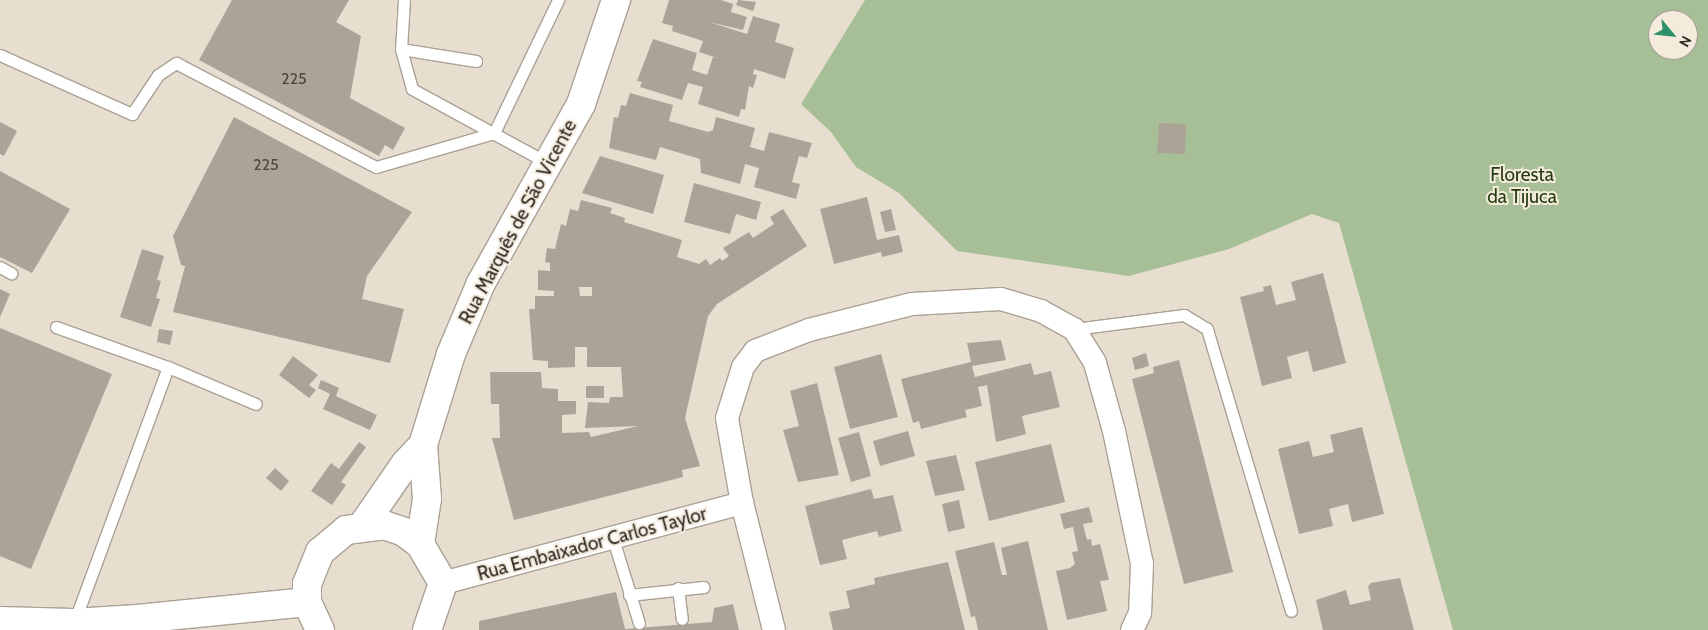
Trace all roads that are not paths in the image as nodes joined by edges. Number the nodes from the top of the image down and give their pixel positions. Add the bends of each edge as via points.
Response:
1 (404, 0) edge
2 (558, 0) edge
3 (616, 0) edge
4 (401, 49) junction
5 (0, 55) edge
6 (476, 61) dead end
7 (494, 134) junction
8 (548, 163) junction
9 (0, 267) edge
10 (11, 272) dead end
11 (56, 327) dead end
12 (1074, 329) junction
13 (168, 367) junction
14 (256, 404) dead end
15 (424, 445) junction
16 (742, 503) junction
17 (363, 525) junction
18 (613, 539) junction
19 (420, 544) junction
20 (443, 583) junction
21 (704, 587) dead end
22 (678, 588) junction
23 (629, 595) junction
24 (307, 602) junction
25 (1290, 611) dead end
26 (682, 619) dead end
27 (0, 621) edge
28 (73, 623) junction
29 (639, 623) dead end
30 (138, 625) edge
31 (320, 630) edge
32 (427, 630) edge
33 (774, 630) edge
34 (1132, 630) edge

1 - 4 lane
2 - 7 lane
3 - 8 street, Rua Marquês de São Vicente via 581,104
4 - 6 lane
4 - 7 lane via 415,92
5 - 7 lane via 132,114 158,75 176,63 376,167
7 - 8 lane
8 - 15 street, Rua Marquês de São Vicente via 463,322
9 - 10 lane
11 - 13 lane
12 - 16 street via 1041,311 1001,299 912,304 809,330 755,351 735,384 727,418
12 - 25 lane via 1184,315 1207,329
12 - 34 street via 1095,363 1114,431 1142,564 1140,613
13 - 14 lane
13 - 28 lane
15 - 17 street, Rua Marquês de São Vicente via 406,463
15 - 19 street, Rua Marquês de São Vicente via 427,499
16 - 18 street, Rua Embaixador Carlos Taylor
16 - 33 street
17 - 19 street via 384,525 404,532
17 - 24 street via 346,530 320,552 311,567
18 - 20 street, Rua Embaixador Carlos Taylor
18 - 23 lane
19 - 20 street
20 - 32 street
21 - 22 lane
22 - 23 lane
22 - 26 lane
23 - 29 lane
24 - 30 street
24 - 31 street
27 - 28 street
28 - 30 street

